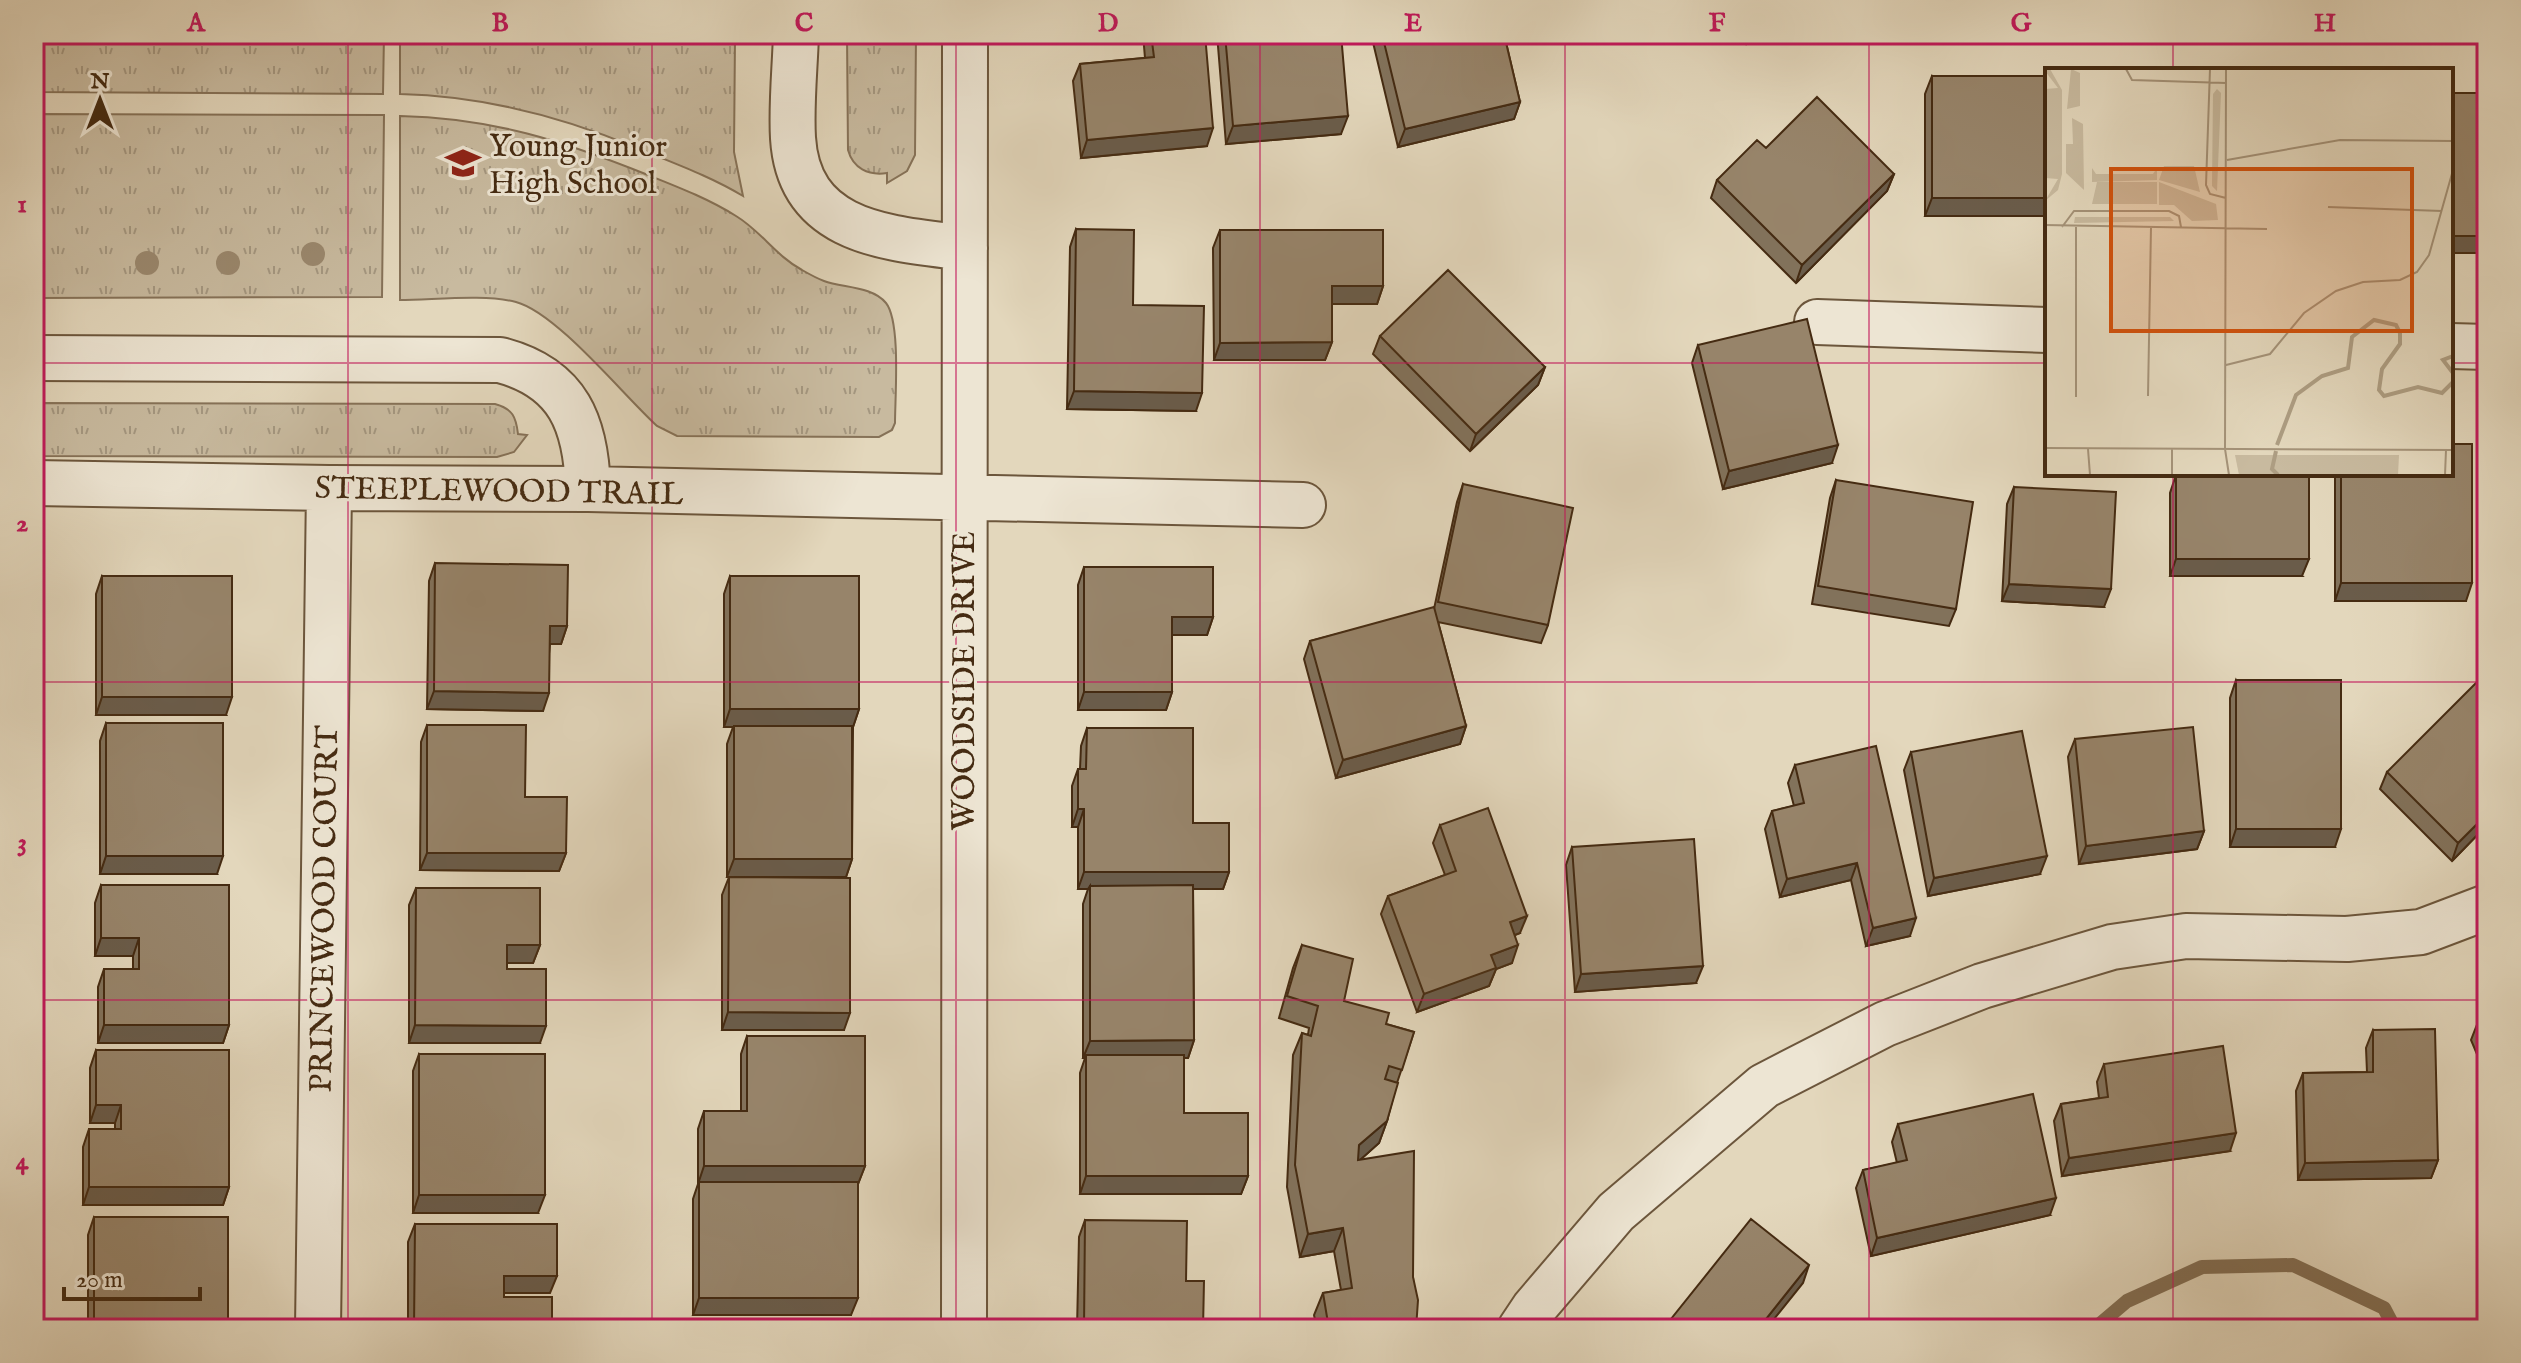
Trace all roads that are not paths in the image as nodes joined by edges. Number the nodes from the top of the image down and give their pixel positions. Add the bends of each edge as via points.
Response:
1 (796, 34) edge
2 (965, 34) edge
3 (965, 248) junction
4 (1817, 322) dead end
5 (2045, 330) edge
6 (2453, 346) edge
7 (2487, 347) edge
8 (34, 358) edge
9 (34, 483) edge
10 (329, 488) junction
11 (588, 489) junction
12 (963, 499) junction
13 (1303, 505) dead end
14 (2487, 907) edge
15 (318, 1329) edge
16 (964, 1329) edge
17 (1520, 1329) edge

1 - 3 street via 793,139 809,193 829,213 857,228 888,238
2 - 3 street, WOODSIDE DRIVE
3 - 12 street, WOODSIDE DRIVE
4 - 5 street
6 - 7 street
8 - 11 street via 500,360 529,369 565,399 584,440
9 - 10 street, STEEPLEWOOD TRAIL
10 - 11 street, STEEPLEWOOD TRAIL
10 - 15 street, PRINCEWOOD COURT
11 - 12 street, STEEPLEWOOD TRAIL
12 - 13 street, STEEPLEWOOD TRAIL
12 - 16 street, WOODSIDE DRIVE
14 - 17 street via 2421,932 2347,939 2186,936 2112,947 1982,986 1885,1024 1764,1086 1616,1212

